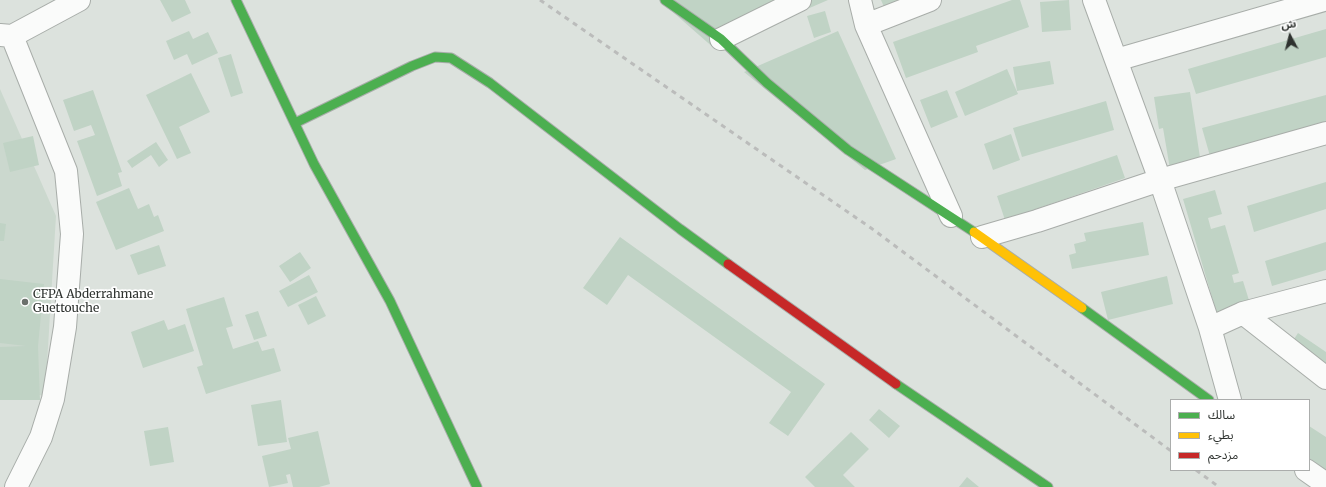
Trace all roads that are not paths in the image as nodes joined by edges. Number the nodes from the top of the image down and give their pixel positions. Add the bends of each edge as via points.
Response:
1 (79, 0) edge
2 (236, 0) edge
3 (666, 0) edge
4 (800, 0) edge
5 (860, 0) edge
6 (930, 0) edge
7 (1094, 0) edge
8 (1325, 0) edge
9 (866, 25) junction
10 (6, 36) edge
11 (721, 39) junction
12 (1116, 60) junction
13 (295, 123) junction
14 (1326, 133) edge
15 (1160, 180) junction
16 (951, 216) junction
17 (982, 237) junction
18 (1326, 291) edge
19 (1243, 313) junction
20 (1210, 328) junction
21 (1326, 378) edge
22 (1208, 399) edge
23 (1230, 399) edge
24 (1307, 471) edge
25 (1326, 484) edge
26 (16, 487) edge
27 (477, 487) edge
28 (1048, 487) edge

1 - 10 street
2 - 13 street
3 - 11 street
4 - 11 street
5 - 9 street
6 - 9 street
7 - 12 street
8 - 12 street
9 - 16 street
10 - 26 street via 66,171 72,234 65,327 53,399 41,437
11 - 16 street via 767,83 848,150
12 - 15 street
13 - 27 street via 314,164 390,301
13 - 28 street via 412,66 435,57 451,58 490,83 680,229 864,361
14 - 15 street
15 - 17 street
15 - 20 street
16 - 17 street
17 - 22 street
18 - 19 street
19 - 20 street
19 - 21 street
20 - 23 street
24 - 25 street

